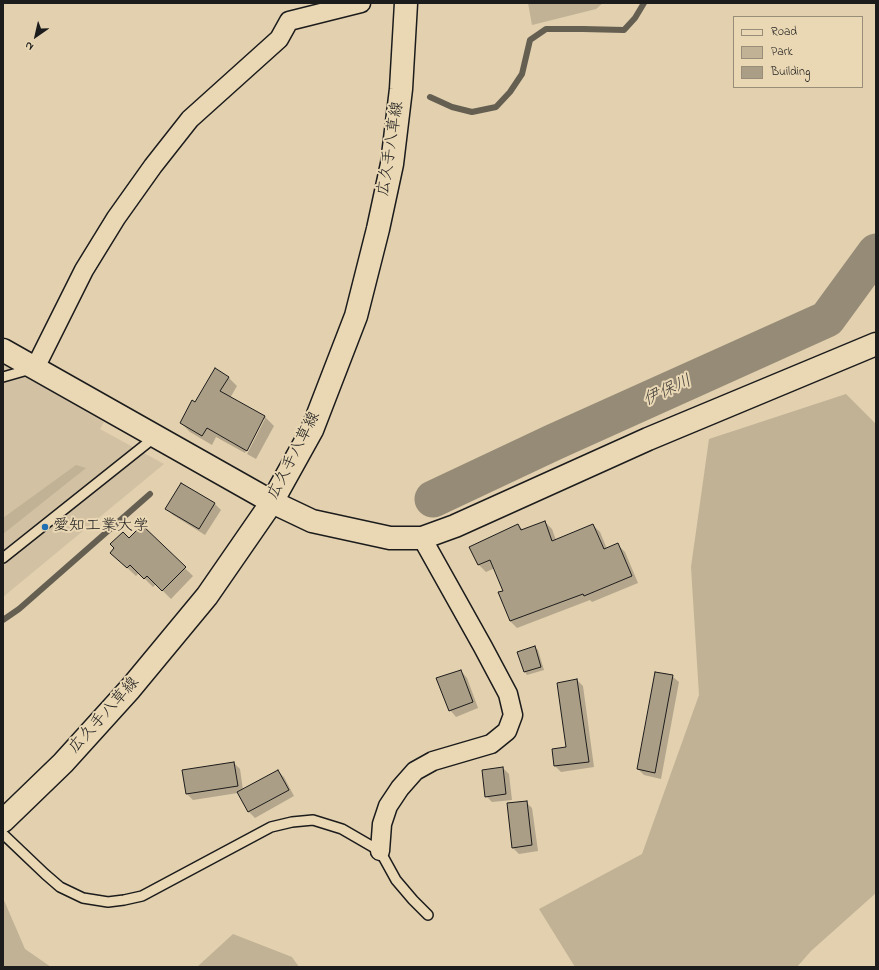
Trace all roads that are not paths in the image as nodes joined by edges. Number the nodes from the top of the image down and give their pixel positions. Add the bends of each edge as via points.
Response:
1 (361, 3) edge
2 (406, 3) edge
3 (876, 344) edge
4 (3, 350) edge
5 (35, 368) junction
6 (3, 377) edge
7 (154, 437) junction
8 (272, 502) junction
9 (422, 538) junction
10 (3, 558) edge
11 (3, 821) edge
12 (3, 834) edge
13 (380, 851) junction
14 (428, 915) dead end

1 - 5 street via 289,21 279,38 190,119 112,224 84,270
2 - 8 street, 広久手八草線 via 401,89 392,164 356,316 312,430
3 - 9 street via 648,439 455,526
4 - 5 street
5 - 6 lane
5 - 7 street
7 - 8 street
7 - 10 lane
8 - 9 street via 312,521 390,538
8 - 11 street, 広久手八草線 via 207,596 130,690
9 - 13 street via 508,694 513,715 507,731 491,744 433,761 415,771 388,806 382,824
12 - 13 lane via 60,887 83,898 108,902 142,896 271,827 292,822 313,820 342,829
13 - 14 lane via 396,880

